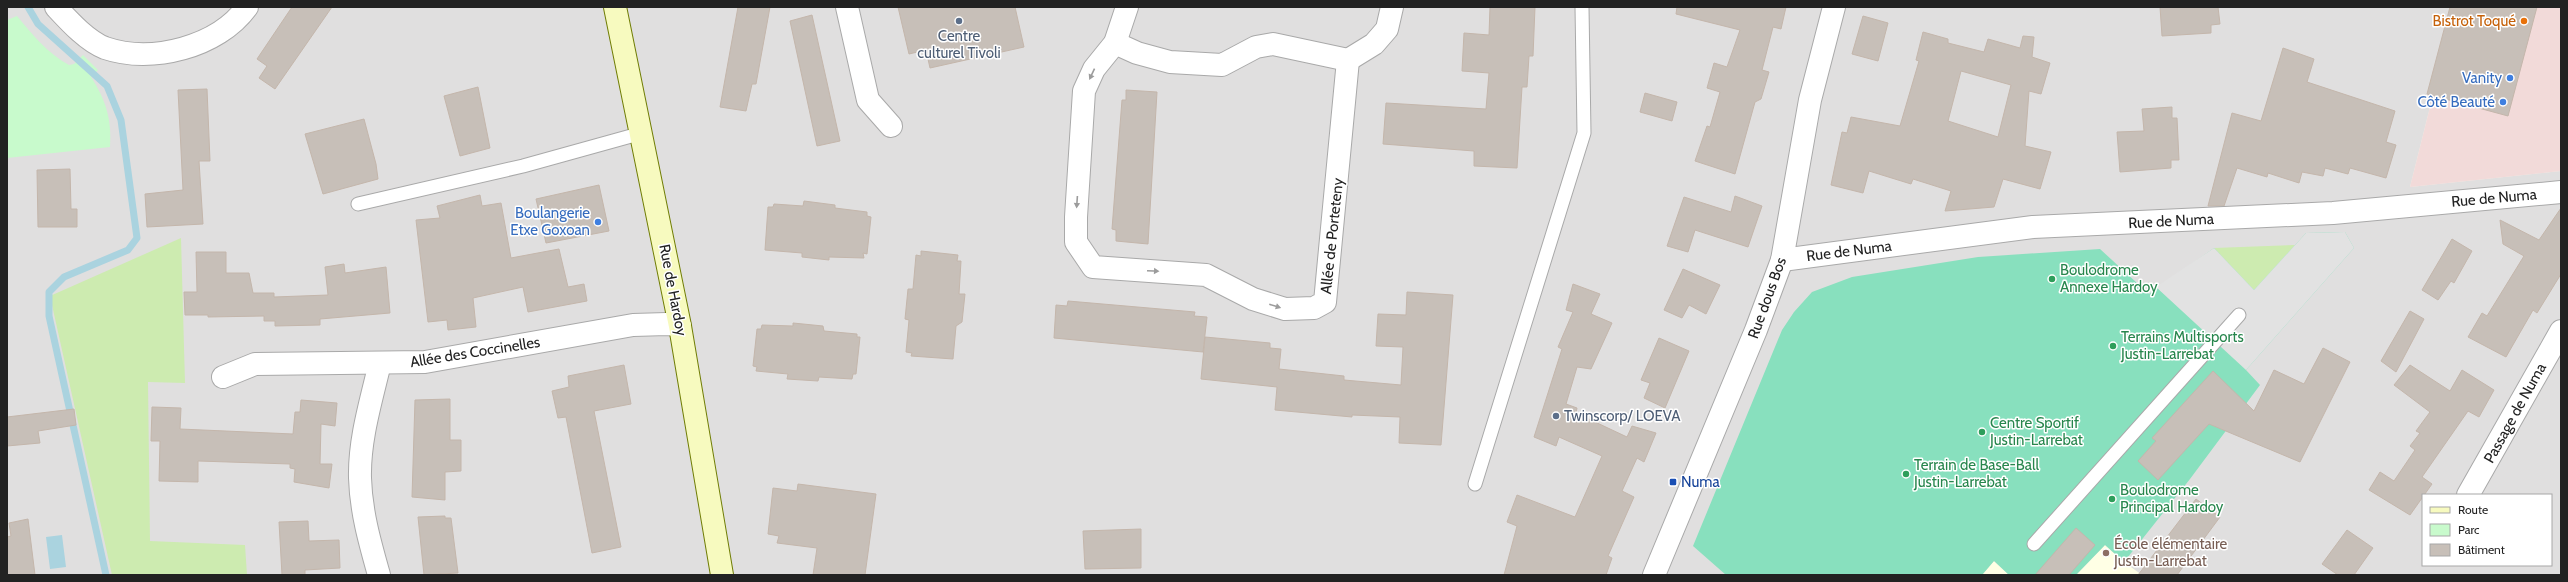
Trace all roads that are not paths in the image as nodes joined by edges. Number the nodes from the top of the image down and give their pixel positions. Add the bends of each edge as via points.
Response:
1 (56, 7) edge
2 (247, 7) edge
3 (615, 7) edge
4 (847, 7) edge
5 (1127, 7) edge
6 (1392, 7) edge
7 (1582, 7) edge
8 (1834, 7) edge
9 (1115, 43) junction
10 (1348, 60) junction
11 (891, 126) dead end
12 (642, 133) junction
13 (2561, 192) edge
14 (358, 204) dead end
15 (1782, 260) junction
16 (2239, 315) dead end
17 (680, 326) junction
18 (2559, 342) edge
19 (380, 363) junction
20 (223, 377) dead end
21 (1475, 484) dead end
22 (2469, 494) edge
23 (2034, 544) dead end
24 (379, 575) edge
25 (722, 575) edge
26 (1654, 575) edge

1 - 2 street via 104,48 132,54 166,52 193,45 221,32
3 - 12 street, Rue de Hardoy
4 - 11 street via 868,100
5 - 9 street, Allée de Porteteny
6 - 10 street via 1388,29 1374,44
7 - 21 lane via 1584,133
8 - 15 street, Rue dous Bos via 1810,100
9 - 10 street via 1137,53 1170,62 1222,65 1256,46 1273,44
9 -> 10 street, Allée de Porteteny via 1094,69 1084,91 1076,218 1076,242 1083,255 1093,267 1206,275 1252,299 1285,309 1314,308 1325,302
12 - 14 lane via 522,166
12 - 17 street, Rue de Hardoy
13 - 15 street, Rue de Numa via 2333,213 2033,227
15 - 26 street, Rue dous Bos via 1756,330
16 - 23 lane
17 - 19 street, Allée des Coccinelles via 633,325 425,362
17 - 25 street, Rue de Hardoy
18 - 22 street, Passage de Numa
19 - 20 street, Allée des Coccinelles via 255,364
19 - 24 street via 365,425 360,478 364,518

